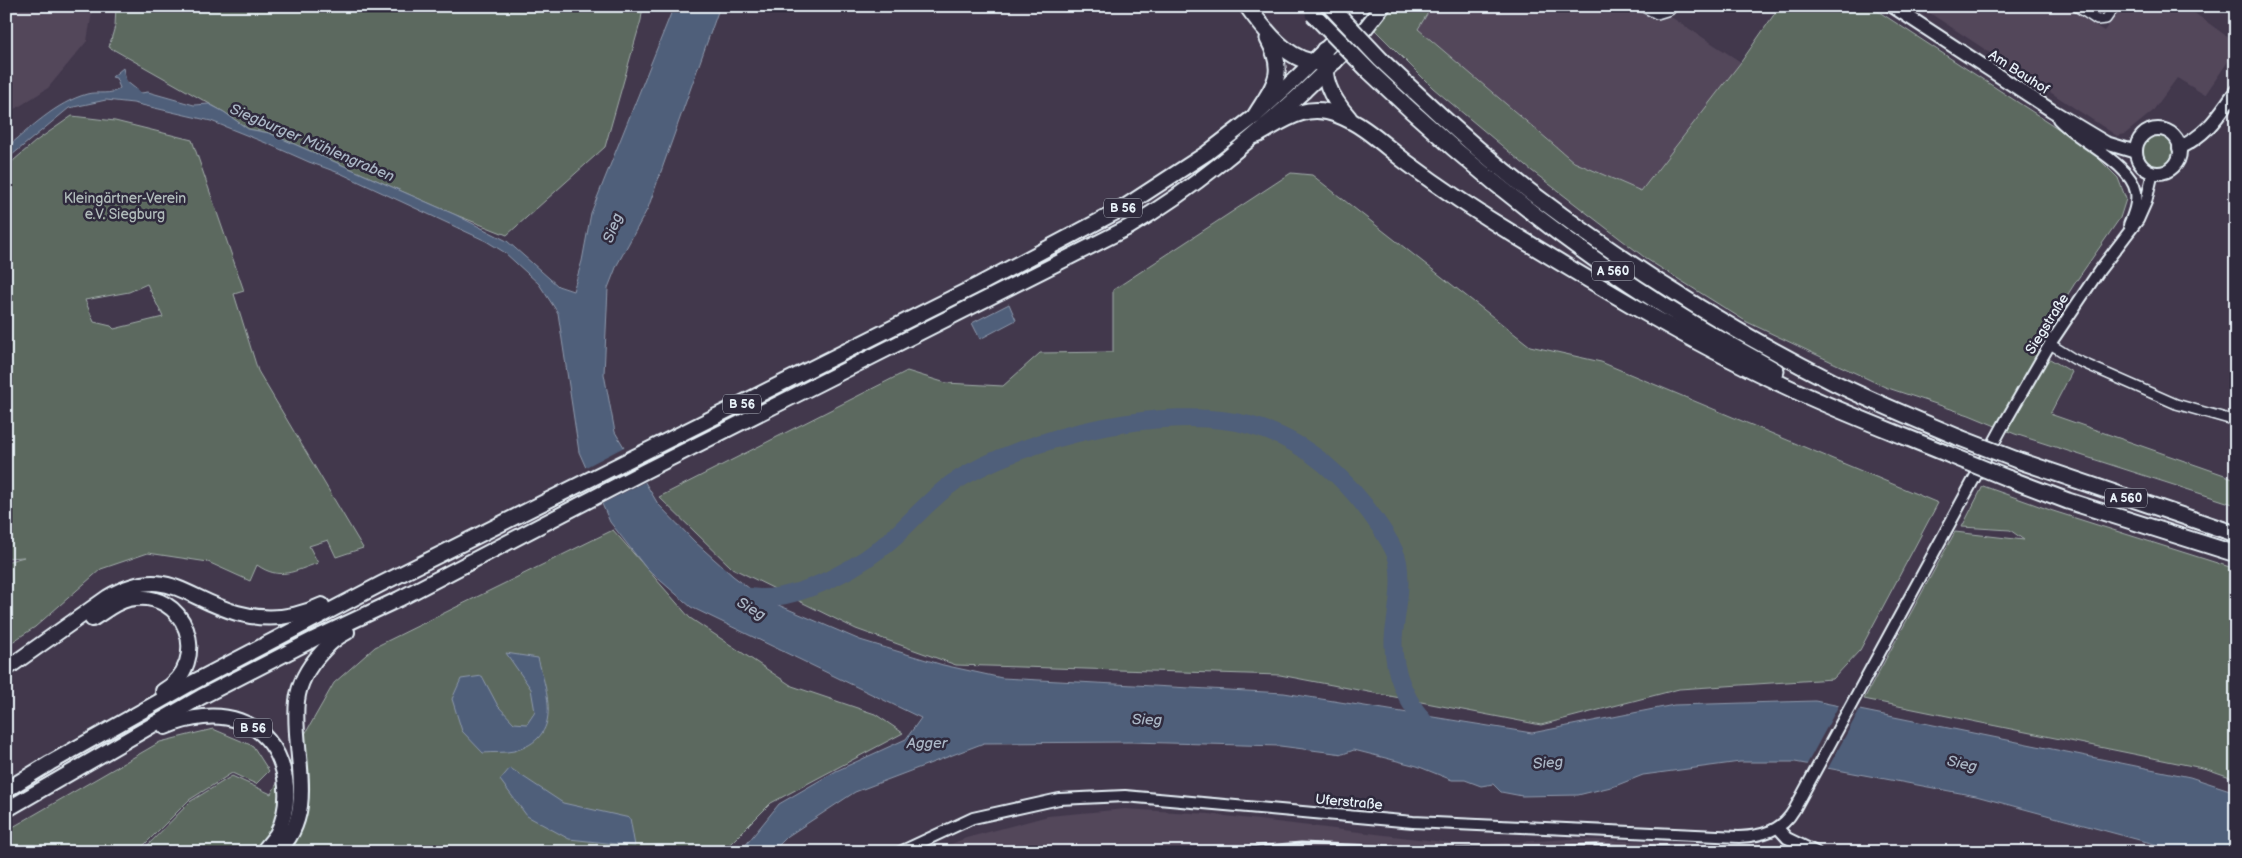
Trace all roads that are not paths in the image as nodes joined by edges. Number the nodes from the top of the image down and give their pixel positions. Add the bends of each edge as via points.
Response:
1 (1247, 6) edge
2 (1330, 6) edge
3 (1362, 6) edge
4 (1383, 6) edge
5 (1641, 6) edge
6 (1673, 6) edge
7 (1892, 6) edge
8 (2076, 6) edge
9 (2115, 6) edge
10 (1310, 10) edge
11 (1262, 26) junction
12 (1324, 62) junction
13 (2235, 95) edge
14 (2051, 110) junction
15 (1255, 116) junction
16 (1353, 122) junction
17 (1257, 135) junction
18 (2179, 148) junction
19 (2136, 152) junction
20 (2153, 172) junction
21 (2125, 236) junction
22 (2050, 344) junction
23 (2236, 421) edge
24 (1885, 428) junction
25 (2236, 534) edge
26 (2236, 554) edge
27 (381, 584) junction
28 (399, 599) junction
29 (6, 670) edge
30 (6, 677) edge
31 (121, 723) junction
32 (120, 744) junction
33 (6, 790) edge
34 (6, 810) edge
35 (1794, 810) joint
36 (1778, 828) junction
37 (262, 852) edge
38 (276, 852) edge
39 (900, 852) edge
40 (1816, 852) edge

1 - 11 highway
2 - 25 highway, A 560, bridge via 1381,60 1529,190 1649,276 1791,360 1837,384 1960,438
3 - 12 main road, B 56
4 - 12 main road, B 56 via 1353,44
5 - 6 street via 1657,14
7 - 14 main road, Am Bauhof
8 - 9 street via 2097,20 2106,19
10 - 24 highway, A 560, bridge via 1370,72 1517,202 1687,320 1784,376
11 - 12 highway via 1294,56
11 - 15 highway via 1276,53 1277,78
12 - 15 main road, B 56 via 1295,79
12 - 16 highway via 1332,97
12 - 17 main road, B 56 via 1304,91
13 - 18 main road via 2213,124 2199,137
14 - 19 main road, Am Bauhof via 2106,142
14 - 21 street via 2060,122 2109,158 2133,183 2136,200
15 - 27 main road, B 56 via 1207,154 1118,211
16 - 17 highway via 1312,109
16 - 24 highway via 1468,205 1635,307 1773,380
17 - 28 main road, B 56 via 1180,194 1129,227 567,510
18 - 19 main road via 2168,132 2156,130 2144,134
18 - 20 main road via 2173,167
19 - 20 main road via 2141,165
20 - 21 street, Siegstraße via 2146,202 2138,220
21 - 22 street, Siegstraße
22 - 23 street via 2074,359 2176,404
22 - 35 street, Siegstraße
24 - 26 highway, A 560, bridge via 2086,507
27 - 29 main road via 354,590 307,612 281,618 236,612 181,588 144,582 108,596
27 - 31 main road, B 56
28 - 32 main road, B 56 via 201,697
28 - 38 main road via 377,616 334,638 309,667 297,700 300,804 295,826
30 - 31 main road via 117,603 145,598 161,602 184,622 190,650 186,665 170,687 138,705
31 - 33 main road, B 56
32 - 34 main road, B 56
32 - 37 main road, B 56 via 185,718 212,715 233,718 257,730 282,763 287,793 284,816 276,834
35 - 36 street, Uferstraße
36 - 39 street, Uferstraße via 1760,836 1739,837 1413,822 1125,796 1060,799 973,818
36 - 40 street via 1787,838

